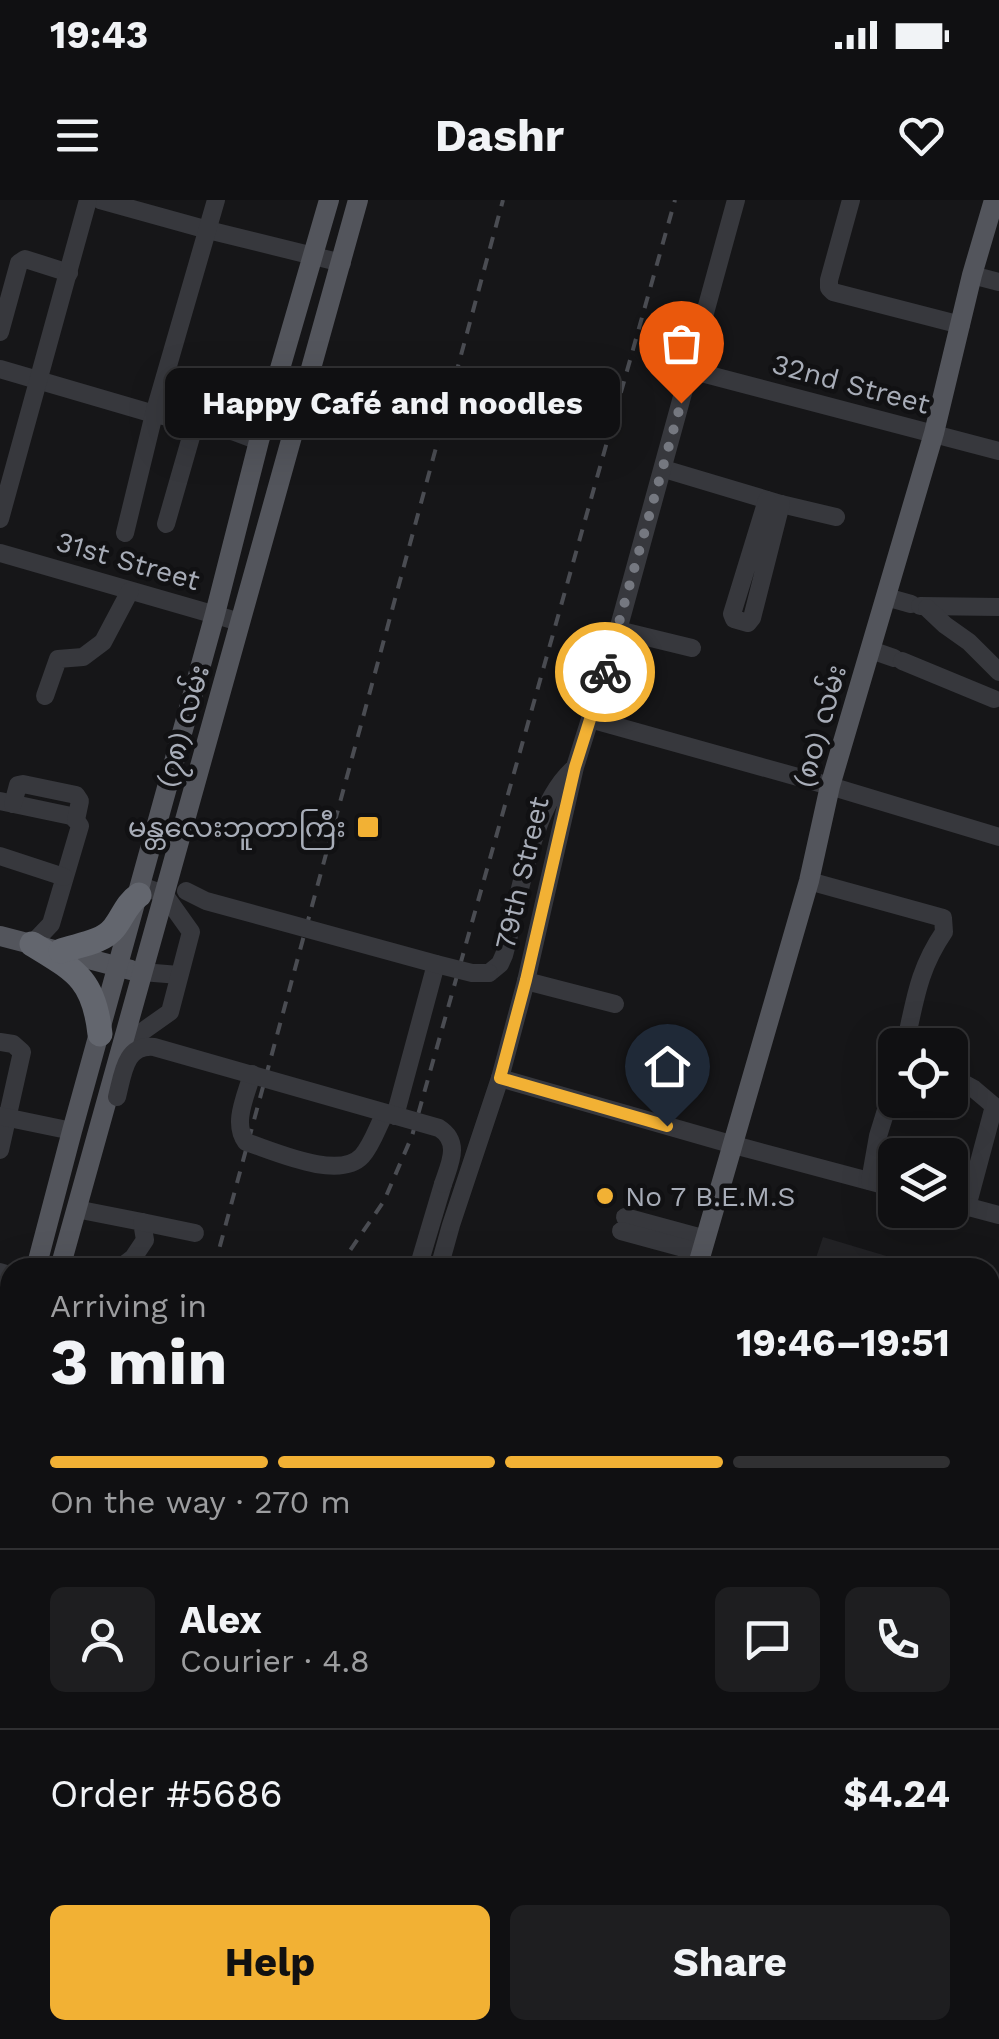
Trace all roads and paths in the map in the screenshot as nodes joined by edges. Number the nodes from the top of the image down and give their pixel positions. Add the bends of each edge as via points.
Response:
1 (88, 200) edge
2 (100, 200) edge
3 (216, 200) edge
4 (329, 200) edge
5 (358, 200) edge
6 (736, 200) edge
7 (851, 200) edge
8 (994, 200) edge
9 (136, 205) edge
10 (208, 230) junction
11 (313, 256) junction
12 (342, 263) junction
13 (70, 273) junction
14 (972, 275) junction
15 (999, 282) edge
16 (961, 325) junction
17 (0, 332) edge
18 (0, 368) edge
19 (690, 370) junction
20 (39, 380) junction
21 (154, 414) junction
22 (195, 422) junction
23 (934, 434) junction
24 (260, 441) junction
25 (999, 451) edge
26 (664, 469) junction
27 (774, 502) junction
28 (836, 517) dead end
29 (0, 519) edge
30 (166, 524) dead end
31 (126, 534) dead end
32 (0, 553) edge
33 (130, 592) junction
34 (886, 597) junction
35 (919, 606) junction
36 (999, 607) edge
37 (215, 614) junction
38 (240, 622) junction
39 (618, 630) junction
40 (692, 648) dead end
41 (870, 650) junction
42 (999, 672) edge
43 (997, 695) edge
44 (45, 696) dead end
45 (590, 720) junction
46 (202, 757) junction
47 (575, 767) junction
48 (830, 786) junction
49 (7, 802) edge
50 (999, 837) edge
51 (0, 856) edge
52 (64, 878) junction
53 (809, 881) junction
54 (148, 892) junction
55 (0, 936) edge
56 (32, 944) junction
57 (60, 951) junction
58 (436, 964) junction
59 (119, 966) junction
60 (142, 972) junction
61 (179, 976) junction
62 (526, 980) junction
63 (615, 1004) dead end
64 (909, 1028) edge
65 (111, 1040) junction
66 (0, 1042) edge
67 (252, 1074) junction
68 (500, 1078) junction
69 (968, 1086) edge
70 (390, 1114) junction
71 (4, 1117) edge
72 (884, 1118) edge
73 (72, 1131) junction
74 (734, 1145) junction
75 (0, 1150) edge
76 (968, 1177) edge
77 (870, 1181) junction
78 (878, 1183) edge
79 (78, 1200) junction
80 (968, 1207) edge
81 (999, 1215) edge
82 (142, 1222) junction
83 (623, 1224) dead end
84 (195, 1233) dead end
85 (39, 1258) edge
86 (63, 1258) edge
87 (133, 1258) edge
88 (421, 1258) edge
89 (442, 1258) edge
90 (698, 1258) edge
91 (700, 1258) edge

1 - 13 street
2 - 9 street
3 - 10 street
4 - 11 main road, (၇၈) လမ်း
5 - 12 main road, (၇၈) လမ်း
6 - 19 street, 79th Street
7 - 16 street via 829,288
8 - 14 main road, (၈၀) လမ်း
9 - 10 street
10 - 11 street
10 - 21 street
11 - 12 street
11 - 24 main road, (၇၈) လမ်း
12 - 38 main road, (၇၈) လမ်း
13 - 17 street via 25,259 19,263
13 - 20 street
14 - 15 street
14 - 16 main road, (၈၀) လမ်း
16 - 23 main road, (၈၀) လမ်း
18 - 20 street
19 - 23 street, 32nd Street
19 - 26 street, 79th Street
20 - 21 street
20 - 29 street
21 - 22 street
21 - 31 street
22 - 24 street
22 - 30 street
23 - 25 street, 32nd Street
23 - 34 main road, (၈၀) လမ်း
24 - 37 main road, (၇၈) လမ်း
26 - 27 street
26 - 39 street, 79th Street
27 - 27 street via 732,614 739,621 752,618
27 - 28 street
32 - 33 street, 31st Street
33 - 37 street, 31st Street
33 - 44 street via 103,642 83,657 58,659
34 - 35 street
34 - 41 main road, (၈၀) လမ်း
35 - 36 street
35 - 42 street
37 - 38 street, 31st Street
37 - 54 main road, (၇၈) လမ်း
38 - 46 main road, (၇၈) လမ်း
39 - 40 street
39 - 45 street, 79th Street
41 - 43 street
41 - 48 main road, (၈၀) လမ်း
45 - 47 street, 79th Street
45 - 48 street
46 - 54 main road, (၇၈) လမ်း
46 - 58 street, bridge via 180,878 186,892
47 - 58 street, bridge via 540,821 496,969 482,974
47 - 62 street, 79th Street
48 - 50 street
48 - 53 main road, (၈၀) လမ်း
49 - 52 street via 76,820 80,826
51 - 52 street
52 - 56 street via 50,924
53 - 64 street via 943,918 944,932 928,955
53 - 74 main road, (၈၀) လမ်း
54 - 57 highway via 131,900 111,932
54 - 59 main road, (၇၈) လမ်း
54 - 60 main road, (၇၈) လမ်း
54 - 61 street via 192,932
55 - 56 main road
56 - 57 main road
56 - 65 highway via 90,989
57 - 59 main road
58 - 70 street
59 - 60 main road
59 - 65 main road, (၇၈) လမ်း
60 - 61 street
60 - 65 main road, (၇၈) လမ်း
61 - 65 street via 170,1012
62 - 63 street
62 - 68 street, 79th Street
65 - 73 main road, (၇၈) လမ်း
65 - 79 main road, (၇၈) လမ်း
66 - 71 street via 22,1052
67 - 70 street, bridge
67 - 70 street, bridge via 239,1120 246,1142 328,1167 363,1155
67 - 79 street, bridge via 146,1046 130,1055
68 - 74 street
68 - 89 street, 79th Street
69 - 76 street via 994,1106
70 - 88 street, bridge via 439,1128 453,1150
71 - 73 street
71 - 75 street
72 - 77 street
73 - 85 main road, (၇၈) လမ်း
74 - 77 street
74 - 91 main road, (၈၀) လမ်း
77 - 78 street
79 - 82 street
79 - 86 main road, (၇၈) လမ်း
80 - 81 street
82 - 84 street
82 - 87 street via 145,1240
83 - 90 street

